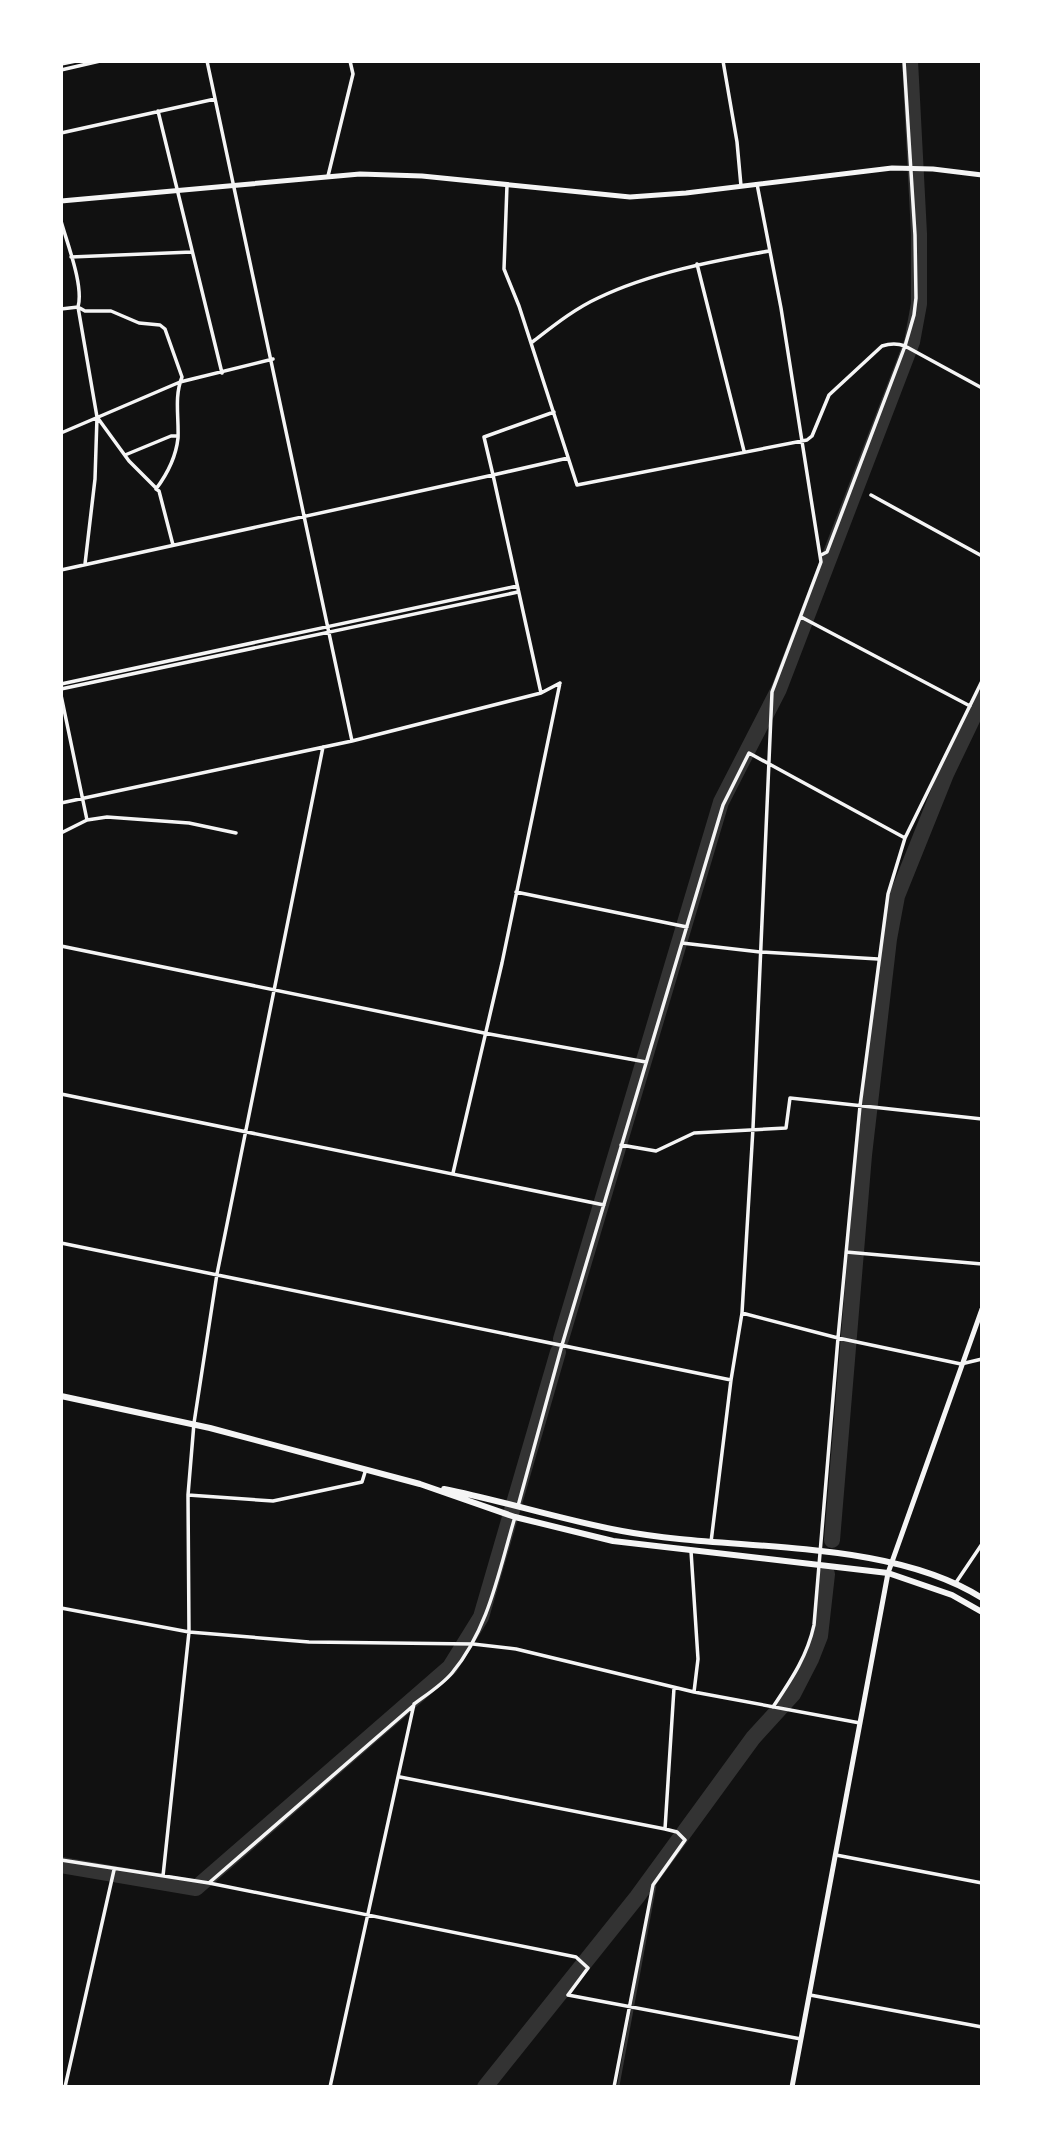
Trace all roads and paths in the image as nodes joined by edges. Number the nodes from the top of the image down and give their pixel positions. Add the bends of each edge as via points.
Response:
1 (76, 61) edge
2 (100, 61) edge
3 (207, 61) edge
4 (350, 61) edge
5 (723, 61) edge
6 (904, 61) edge
7 (61, 67) edge
8 (215, 99) junction
9 (158, 111) junction
10 (61, 132) edge
11 (911, 168) junction
12 (982, 175) edge
13 (328, 176) junction
14 (757, 184) junction
15 (234, 185) junction
16 (507, 185) junction
17 (741, 186) junction
18 (177, 190) junction
19 (61, 201) edge
20 (61, 221) edge
21 (769, 251) junction
22 (192, 252) junction
23 (71, 257) junction
24 (697, 264) junction
25 (78, 307) junction
26 (61, 310) edge
27 (531, 343) junction
28 (905, 346) junction
29 (273, 359) junction
30 (222, 373) junction
31 (180, 382) junction
32 (982, 388) edge
33 (554, 412) junction
34 (97, 416) junction
35 (61, 433) edge
36 (178, 436) junction
37 (802, 441) junction
38 (744, 451) junction
39 (125, 456) junction
40 (568, 458) junction
41 (493, 475) junction
42 (156, 489) junction
43 (871, 495) dead end
44 (306, 516) junction
45 (173, 545) junction
46 (821, 555) junction
47 (982, 556) edge
48 (85, 565) junction
49 (61, 570) edge
50 (517, 586) junction
51 (519, 592) junction
52 (801, 617) junction
53 (328, 629) junction
54 (982, 681) edge
55 (61, 687) edge
56 (541, 693) junction
57 (61, 695) edge
58 (970, 706) junction
59 (352, 741) junction
60 (323, 747) junction
61 (770, 765) junction
62 (83, 798) junction
63 (61, 803) edge
64 (87, 820) junction
65 (61, 833) edge
66 (236, 833) dead end
67 (905, 838) junction
68 (516, 892) junction
69 (687, 927) junction
70 (682, 943) junction
71 (61, 946) edge
72 (760, 952) junction
73 (878, 959) junction
74 (273, 990) junction
75 (484, 1033) junction
76 (646, 1062) junction
77 (61, 1094) edge
78 (861, 1106) junction
79 (982, 1119) edge
80 (754, 1128) junction
81 (245, 1131) junction
82 (621, 1145) junction
83 (453, 1174) junction
84 (604, 1205) junction
85 (61, 1244) edge
86 (846, 1252) junction
87 (982, 1264) edge
88 (217, 1275) junction
89 (982, 1309) edge
90 (743, 1313) junction
91 (838, 1338) junction
92 (562, 1345) junction
93 (982, 1359) edge
94 (961, 1364) junction
95 (731, 1380) junction
96 (61, 1396) edge
97 (194, 1423) junction
98 (366, 1469) junction
99 (188, 1495) junction
100 (480, 1501) junction
101 (518, 1506) junction
102 (515, 1517) junction
103 (711, 1542) junction
104 (982, 1544) edge
105 (691, 1550) junction
106 (822, 1552) junction
107 (891, 1562) junction
108 (819, 1566) junction
109 (888, 1573) junction
110 (955, 1584) junction
111 (979, 1596) edge
112 (61, 1608) edge
113 (982, 1612) edge
114 (189, 1632) junction
115 (473, 1644) junction
116 (674, 1687) junction
117 (694, 1692) junction
118 (414, 1704) junction
119 (773, 1707) junction
120 (860, 1723) junction
121 (400, 1777) junction
122 (665, 1829) junction
123 (836, 1855) junction
124 (61, 1860) edge
125 (114, 1870) junction
126 (163, 1876) junction
127 (209, 1883) junction
128 (982, 1883) edge
129 (366, 1915) junction
130 (810, 1995) junction
131 (631, 2005) junction
132 (982, 2027) edge
133 (802, 2039) junction
134 (65, 2087) edge
135 (330, 2087) edge
136 (614, 2087) edge
137 (792, 2087) edge

1 - 7 street
2 - 7 street
3 - 8 street
4 - 13 street via 353,74
5 - 17 street
6 - 11 street
8 - 9 street
8 - 15 street
9 - 10 street
9 - 18 street
11 - 12 main road
11 - 14 main road
11 - 28 street via 916,298
13 - 15 main road
13 - 16 main road via 399,175
14 - 17 main road
14 - 21 street
15 - 18 main road
15 - 29 street
16 - 17 main road via 630,197
16 - 27 street via 504,269
18 - 19 main road
18 - 22 street
20 - 23 street
21 - 24 street
21 - 37 street
22 - 23 street
22 - 30 street
23 - 25 street
24 - 27 street via 598,298
24 - 38 street
25 - 26 street
25 - 31 street via 160,325 182,377
25 - 34 street
27 - 33 street
28 - 32 street
28 - 37 street via 882,346 836,388 811,436
28 - 46 street via 827,552
29 - 30 street
29 - 44 street
30 - 31 street
31 - 34 street
31 - 36 street
33 - 40 street
33 - 41 street via 484,437
34 - 35 street
34 - 39 street
34 - 48 street
36 - 39 street
36 - 42 street via 174,458
37 - 38 street
37 - 46 street
38 - 40 street via 577,485
39 - 42 street
40 - 41 street
41 - 44 street
41 - 50 street
42 - 45 street
43 - 47 street
44 - 45 street
44 - 53 street
45 - 48 street
46 - 52 street
48 - 49 street
50 - 51 street
50 - 53 street
51 - 53 street
51 - 56 street
52 - 58 street
52 - 61 street via 772,692
53 - 55 street
53 - 59 street
54 - 58 street
56 - 59 street
56 - 68 street via 559,683
57 - 62 street
58 - 67 street
59 - 60 street
60 - 62 street
60 - 74 street
61 - 67 street
61 - 69 street via 749,753 725,800
61 - 72 street
62 - 63 street
62 - 64 street
64 - 65 street
64 - 66 street via 107,817 189,823
67 - 73 street via 888,894
68 - 69 street
68 - 75 street
69 - 70 street
70 - 72 street
70 - 76 street
71 - 74 street
72 - 73 street
72 - 80 street
73 - 78 street
74 - 75 street
74 - 81 street
75 - 76 street
75 - 83 street
76 - 82 street
77 - 81 street
78 - 79 street
78 - 80 street via 790,1098 786,1128
78 - 86 street
80 - 82 street via 694,1133 656,1151
80 - 90 street
81 - 83 street
81 - 88 street
82 - 84 street
83 - 84 street
84 - 92 street
85 - 88 street
86 - 87 street
86 - 91 street
88 - 92 street
88 - 97 street
89 - 94 main road
90 - 91 street
90 - 95 street
91 - 94 street
91 - 106 street
92 - 95 street
92 - 101 street
93 - 94 street
94 - 107 main road
95 - 103 street
96 - 97 highway
97 - 98 highway
97 - 99 street
98 - 99 street via 362,1482 273,1501
98 - 100 highway
99 - 114 street
100 - 101 highway
100 - 102 highway
101 - 103 highway via 622,1531
102 - 105 highway via 613,1541
102 - 115 street
103 - 106 highway
104 - 110 street
105 - 108 highway
105 - 117 street via 698,1659
106 - 107 highway
106 - 108 street
107 - 109 main road
107 - 110 highway
108 - 109 highway
108 - 119 street via 810,1643
109 - 113 highway via 952,1595
109 - 120 main road
110 - 111 highway
112 - 114 street
114 - 115 street via 309,1642
114 - 126 street
115 - 116 street via 516,1649
115 - 118 street via 451,1675
116 - 117 street
116 - 122 street
117 - 119 street
118 - 121 street
118 - 127 street
119 - 120 street
120 - 123 main road
121 - 122 street
121 - 129 street
122 - 131 street via 685,1840 653,1885
123 - 128 street
123 - 130 main road
124 - 125 street
125 - 126 street
125 - 134 street
126 - 127 street
127 - 129 street
129 - 131 street via 576,1957 588,1968 568,1995
129 - 135 street
130 - 132 street
130 - 133 main road
131 - 133 street
131 - 136 street
133 - 137 main road

